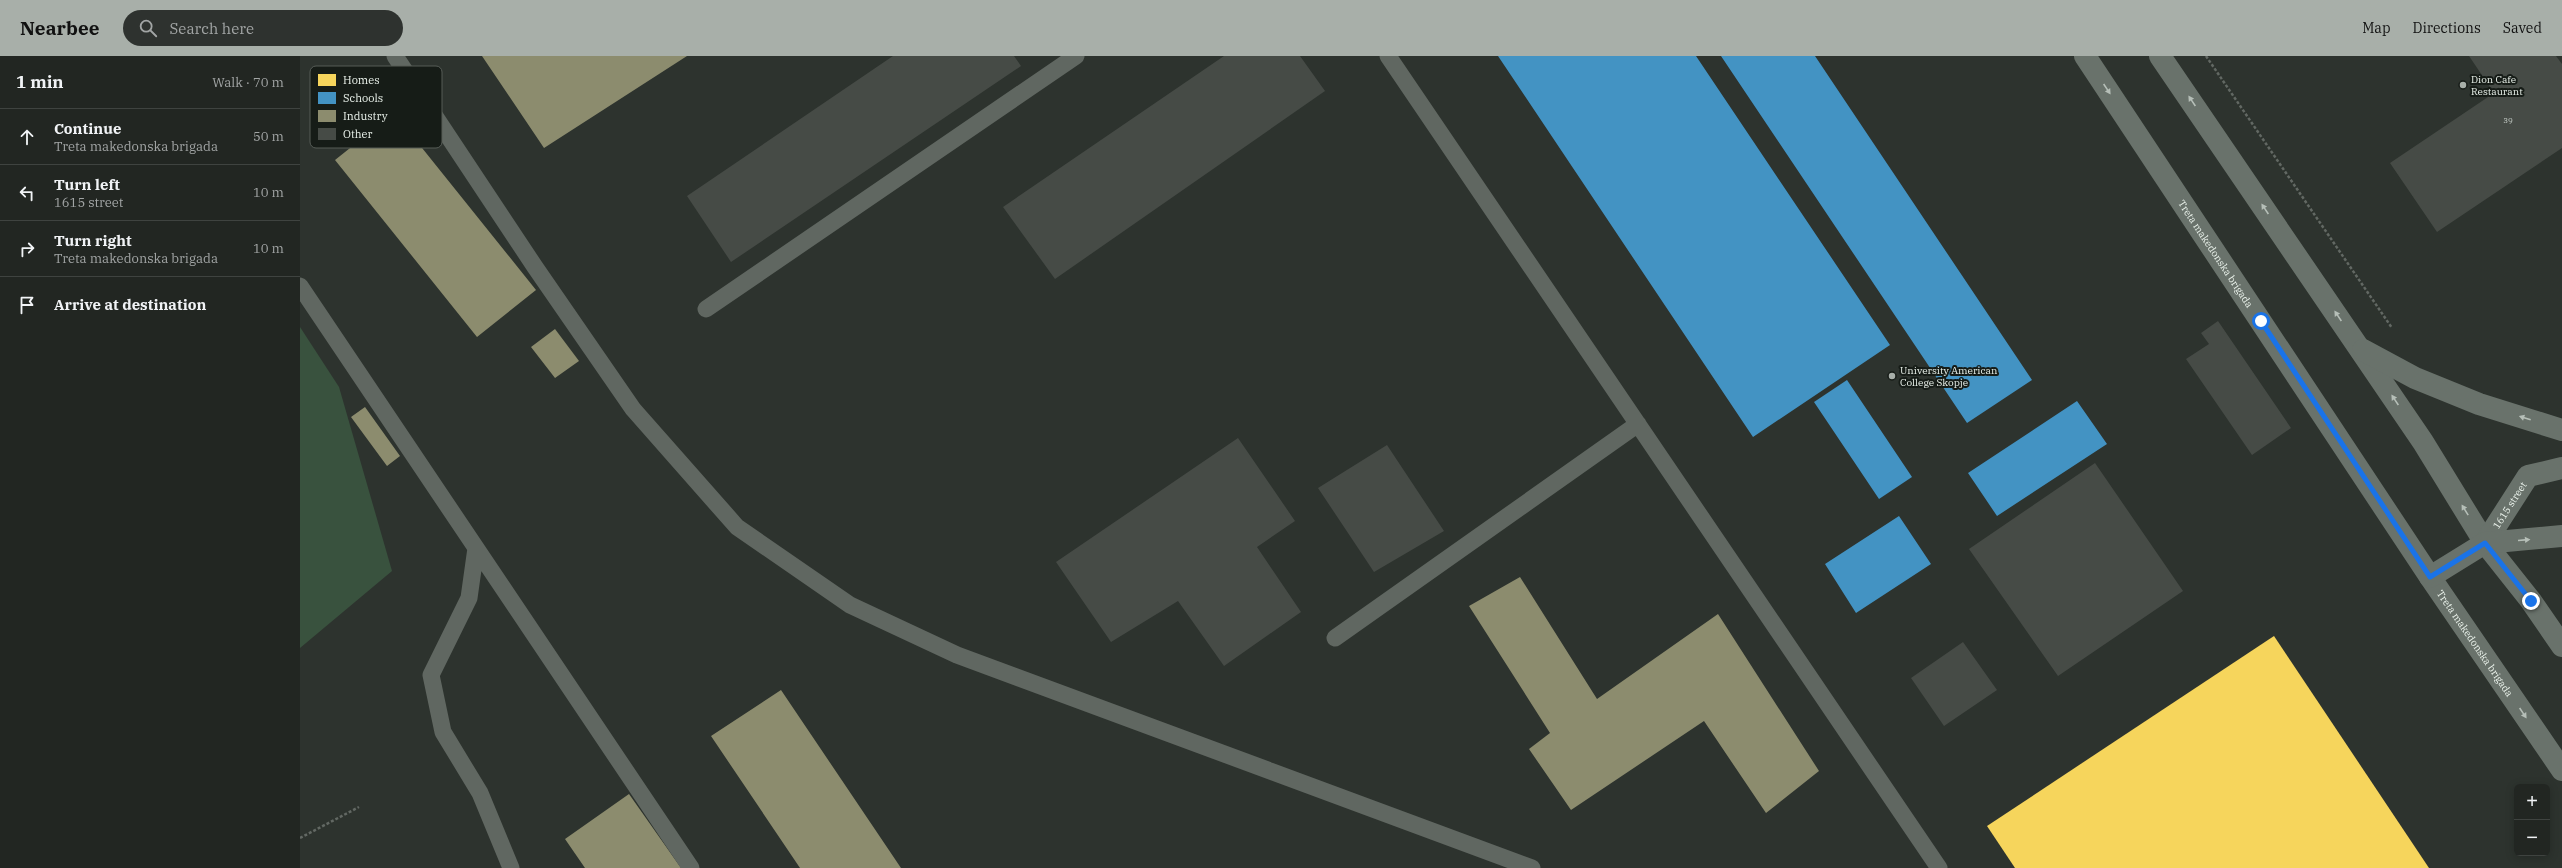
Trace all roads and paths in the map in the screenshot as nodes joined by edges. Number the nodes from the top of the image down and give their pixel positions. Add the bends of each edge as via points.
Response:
1 (395, 56) edge
2 (1076, 56) edge
3 (1388, 56) edge
4 (2085, 56) edge
5 (2160, 56) edge
6 (2206, 56) edge
7 (402, 66) edge
8 (442, 127) edge
9 (300, 286) edge
10 (706, 309) dead end
11 (2395, 334) dead end
12 (2360, 348) junction
13 (1638, 424) junction
14 (2562, 430) edge
15 (2562, 468) edge
16 (2562, 536) edge
17 (2485, 543) junction
18 (476, 548) junction
19 (2430, 577) junction
20 (1335, 638) dead end
21 (2562, 646) edge
22 (2562, 770) edge
23 (359, 807) dead end
24 (300, 838) edge
25 (511, 868) edge
26 (691, 868) edge
27 (1532, 868) edge
28 (1939, 868) edge

1 - 7 lane
2 - 10 lane
3 - 13 lane
4 -> 19 street, Treta makedonska brigada
12 -> 5 street
6 - 11 path
8 - 27 lane via 534,267 633,409 737,527 850,605 957,655
9 - 18 lane
14 -> 12 street via 2479,404 2415,378
17 -> 12 street via 2423,442
13 - 20 lane
13 - 28 lane
15 - 17 street, 1615 street via 2528,476
17 -> 16 street, 1615 street
17 - 19 street, 1615 street
17 - 21 street via 2531,601
18 - 25 lane via 469,598 431,675 443,732 480,793
18 - 26 lane
19 -> 22 street, Treta makedonska brigada
23 - 24 path

